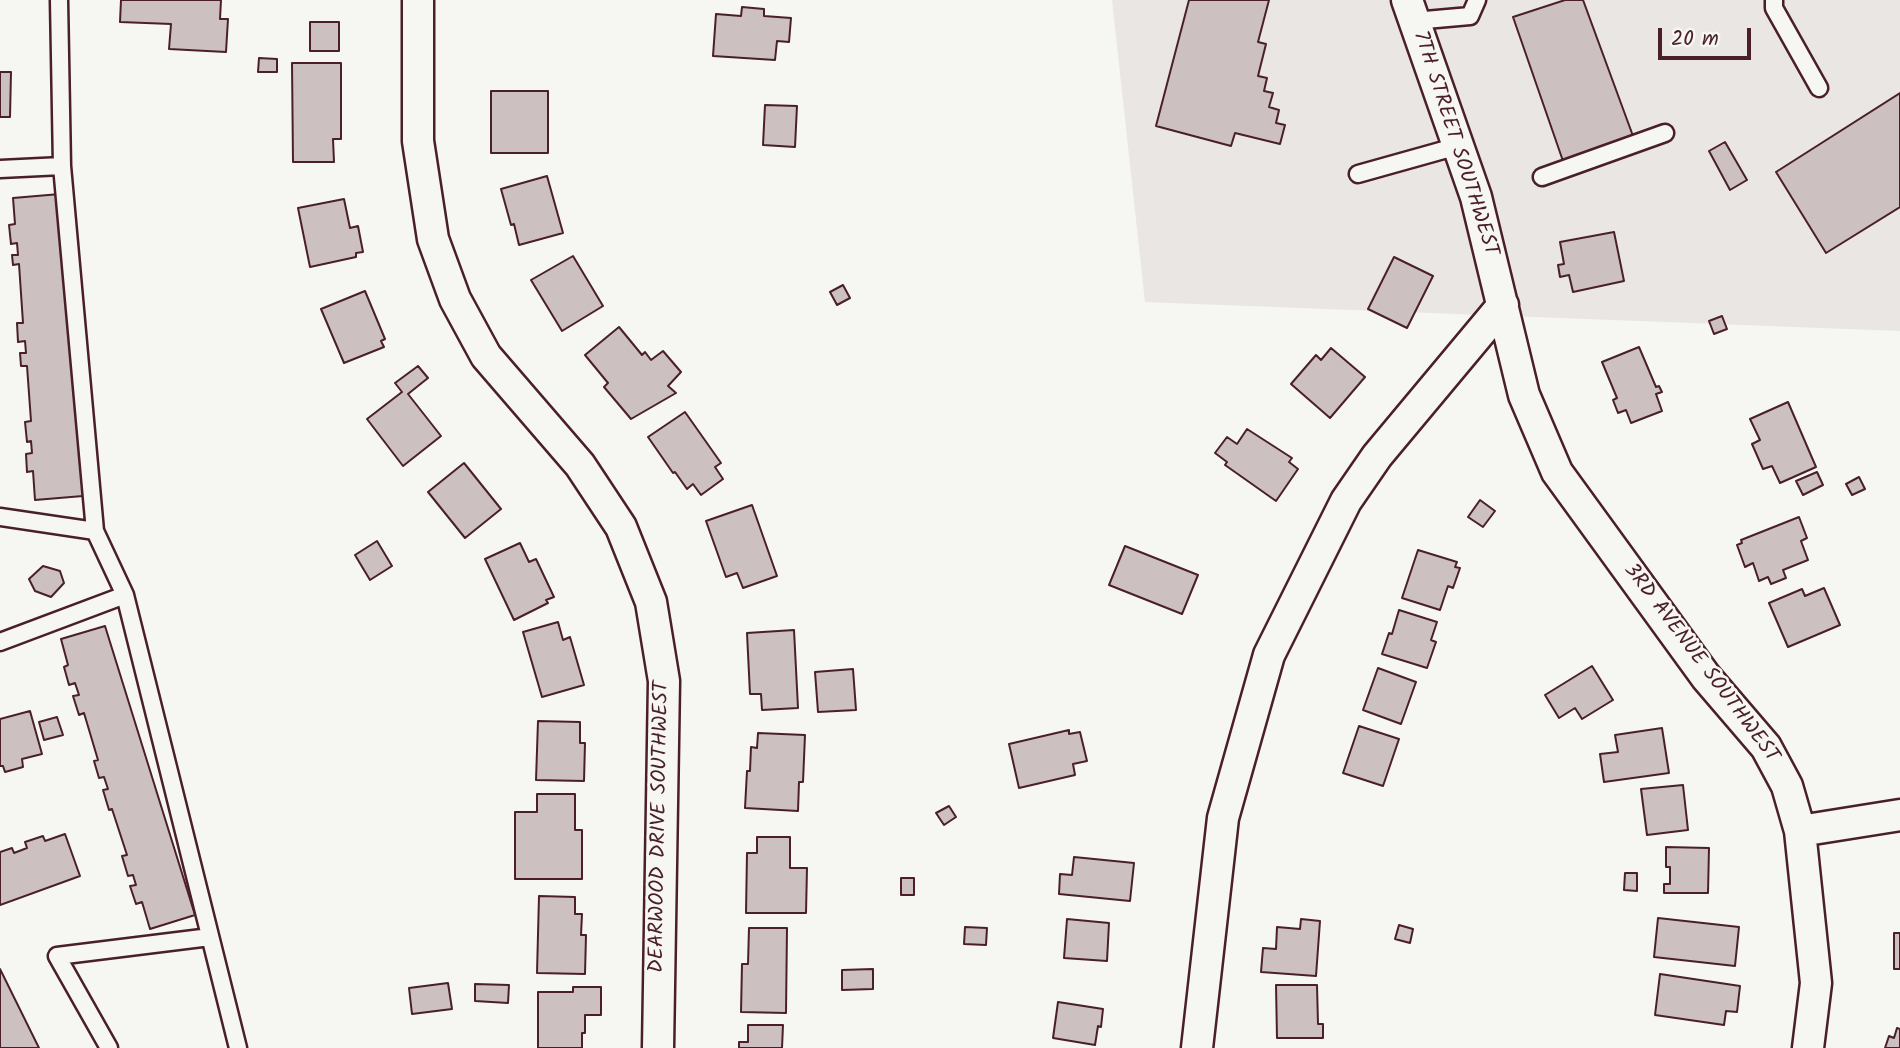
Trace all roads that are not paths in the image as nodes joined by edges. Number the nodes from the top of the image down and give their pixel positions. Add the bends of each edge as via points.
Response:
1 (59, 0) edge
2 (418, 0) edge
3 (1477, 0) edge
4 (1774, 0) edge
5 (1411, 10) edge
6 (1819, 88) dead end
7 (1665, 133) dead end
8 (1458, 146) junction
9 (62, 166) junction
10 (0, 169) edge
11 (1358, 174) dead end
12 (1542, 177) dead end
13 (1503, 306) junction
14 (0, 517) edge
15 (95, 531) junction
16 (125, 595) junction
17 (0, 642) edge
18 (1900, 816) edge
19 (1800, 831) junction
20 (210, 937) junction
21 (109, 1048) edge
22 (238, 1048) edge
23 (658, 1048) edge
24 (1197, 1048) edge
25 (1808, 1048) edge

1 - 9 lane
2 - 23 street, DEARWOOD DRIVE SOUTHWEST via 418,141 433,239 455,299 486,356 580,465 621,527 650,602 664,681
3 - 5 lane via 1470,16
4 - 6 lane via 1774,8
5 - 8 street, 7TH STREET SOUTHWEST
7 - 12 lane
8 - 11 lane
8 - 13 street, 7TH STREET SOUTHWEST via 1476,197
9 - 10 lane
9 - 15 lane
13 - 19 street, 3RD AVENUE SOUTHWEST via 1524,395 1558,472 1706,677 1766,747 1787,786
13 - 24 street via 1377,456 1346,501 1269,655 1223,818
14 - 15 lane
15 - 16 lane
16 - 17 lane
16 - 20 lane
18 - 19 street
19 - 25 street, 3RD AVENUE SOUTHWEST via 1816,982
20 - 21 lane via 57,956
20 - 22 lane

